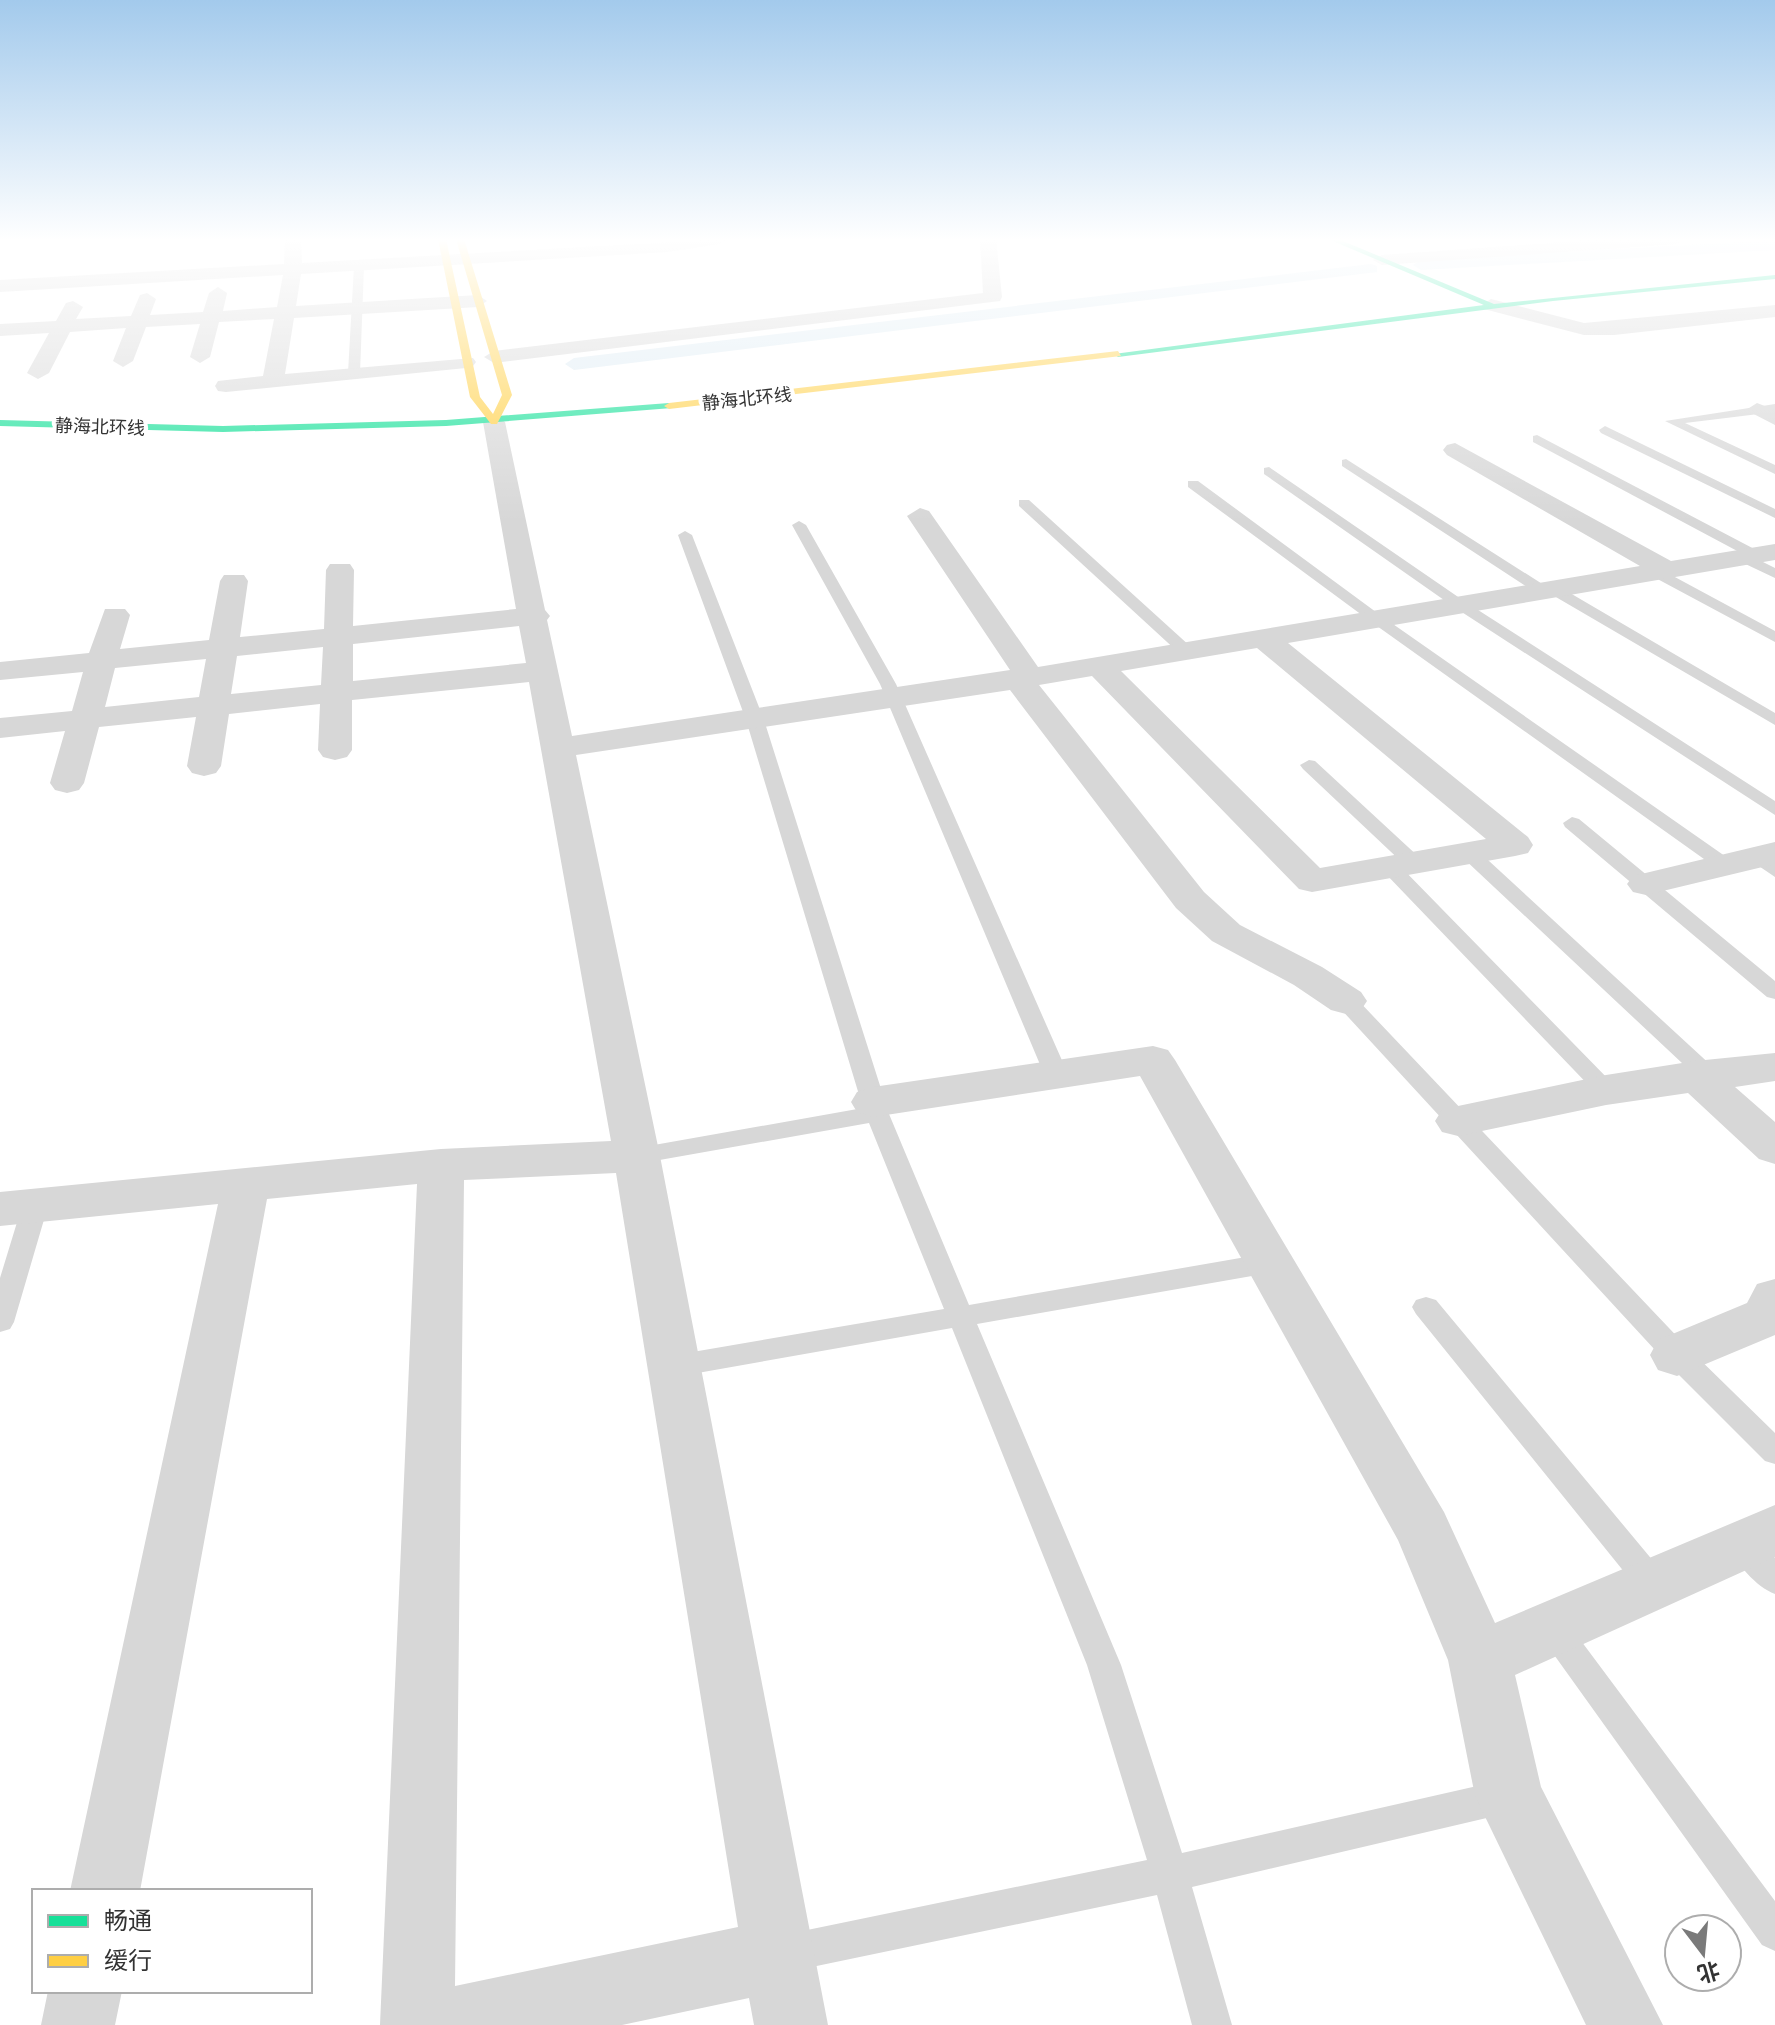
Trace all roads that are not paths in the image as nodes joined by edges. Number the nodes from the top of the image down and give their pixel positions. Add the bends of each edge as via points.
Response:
1 (59, 334) edge
2 (134, 334) edge
3 (206, 334) edge
4 (281, 334) edge
5 (355, 334) edge
6 (460, 334) edge
7 (487, 334) edge
8 (689, 334) edge
9 (1271, 334) edge
10 (200, 357) dead end
11 (494, 357) junction
12 (123, 361) dead end
13 (466, 362) junction
14 (38, 373) dead end
15 (354, 373) junction
16 (273, 381) junction
17 (222, 394) joint
18 (451, 398) dead end
19 (259, 402) dead end
20 (499, 402) junction
21 (40, 404) dead end
22 (1769, 412) edge
23 (3, 423) edge
24 (1605, 430) dead end
25 (1537, 439) dead end
26 (1455, 450) dead end
27 (1346, 463) dead end
28 (1775, 470) edge
29 (1269, 471) dead end
30 (1193, 484) dead end
31 (1024, 503) dead end
32 (1775, 514) edge
33 (920, 516) dead end
34 (799, 525) dead end
35 (685, 535) dead end
36 (1762, 560) edge
37 (340, 570) dead end
38 (1660, 571) junction
39 (234, 581) dead end
40 (1548, 590) junction
41 (1459, 604) junction
42 (115, 615) dead end
43 (535, 616) junction
44 (1375, 618) junction
45 (338, 636) junction
46 (1262, 637) junction
47 (1775, 637) edge
48 (223, 648) junction
49 (1185, 650) junction
50 (102, 660) junction
51 (1098, 665) junction
52 (0, 671) edge
53 (542, 671) junction
54 (1023, 677) junction
55 (337, 693) junction
56 (894, 700) junction
57 (214, 706) junction
58 (86, 720) junction
59 (755, 720) junction
60 (1775, 720) edge
61 (0, 728) edge
62 (558, 748) junction
63 (335, 750) dead end
64 (1309, 765) dead end
65 (204, 766) dead end
66 (67, 783) dead end
67 (1775, 809) edge
68 (1572, 823) dead end
69 (1469, 853) junction
70 (1758, 862) edge
71 (1402, 865) junction
72 (1646, 884) junction
73 (1775, 992) edge
74 (1346, 1001) joint
75 (1775, 1067) edge
76 (1056, 1074) junction
77 (1701, 1074) junction
78 (1606, 1090) junction
79 (875, 1108) junction
80 (1458, 1121) junction
81 (1775, 1148) edge
82 (637, 1156) junction
83 (441, 1165) junction
84 (246, 1184) junction
85 (18, 1208) edge
86 (1269, 1263) junction
87 (1775, 1298) edge
88 (1426, 1307) dead end
89 (960, 1317) junction
90 (0, 1322) edge
91 (1677, 1355) junction
92 (675, 1366) junction
93 (1775, 1452) edge
94 (1764, 1551) edge
95 (1653, 1584) junction
96 (1553, 1628) junction
97 (1480, 1660) junction
98 (1509, 1796) junction
99 (1170, 1874) junction
100 (105, 1889) edge
101 (1775, 1932) edge
102 (778, 1955) junction
103 (85, 1993) edge
104 (78, 2025) edge
105 (417, 2025) edge
106 (449, 2025) edge
107 (791, 2025) edge
108 (1212, 2025) edge
109 (1626, 2025) edge

1 - 14 street
2 - 12 street
3 - 10 street
4 - 16 street
5 - 15 lane
6 - 13 main road
7 - 11 main road
8 - 11 street
9 - 20 main road, 静海北环线 via 849,388
11 - 20 main road
13 - 15 street
13 - 20 main road
15 - 16 street
16 - 17 street
17 - 19 main road
18 - 20 main road, 静海北环线
20 - 23 main road, 静海北环线 via 256,429
20 - 43 street
21 - 23 main road
22 - 28 lane via 1671,421
24 - 32 lane
25 - 36 lane
26 - 38 street
27 - 40 lane
29 - 41 lane
30 - 44 lane
31 - 49 lane
33 - 54 street
34 - 56 lane
35 - 59 lane
36 - 38 street
37 - 45 street
38 - 40 street
38 - 47 lane
39 - 48 street
40 - 41 street
40 - 60 lane
41 - 44 street
41 - 67 lane
42 - 50 street
43 - 45 street
43 - 53 street
44 - 46 street
44 - 70 lane
45 - 48 street
45 - 55 street
46 - 49 street
46 - 69 street via 1515,845
48 - 50 street
48 - 57 street
49 - 51 street
50 - 52 street
50 - 58 street
51 - 54 street
51 - 71 street via 1312,881
53 - 55 street
53 - 62 street
54 - 56 street
54 - 74 street via 1190,900 1226,933
55 - 57 street
55 - 63 street
56 - 59 street
56 - 76 lane
57 - 58 street
57 - 65 street
58 - 61 street
58 - 66 street
59 - 62 street
59 - 79 lane
62 - 82 street
64 - 71 lane
68 - 72 lane
69 - 71 street
69 - 77 lane
70 - 72 street
71 - 78 lane
72 - 73 lane
74 - 80 lane
75 - 77 street
76 - 79 street
76 - 86 street via 1153,1060
77 - 78 street
77 - 81 street
78 - 80 street
79 - 82 lane
79 - 89 lane
80 - 91 lane
82 - 83 street
82 - 92 street
83 - 84 street
83 - 105 street
84 - 85 street
84 - 100 street
85 - 90 lane
86 - 89 lane
86 - 97 street via 1423,1530
87 - 91 street via 1766,1317
88 - 95 lane
89 - 92 lane
89 - 99 lane via 1104,1665
91 - 93 lane
92 - 102 street
94 - 95 street
95 - 96 street
96 - 97 street
96 - 101 lane
97 - 98 street
98 - 99 lane
98 - 109 street
99 - 102 lane
99 - 108 lane
102 - 106 street
102 - 107 street
103 - 104 street

